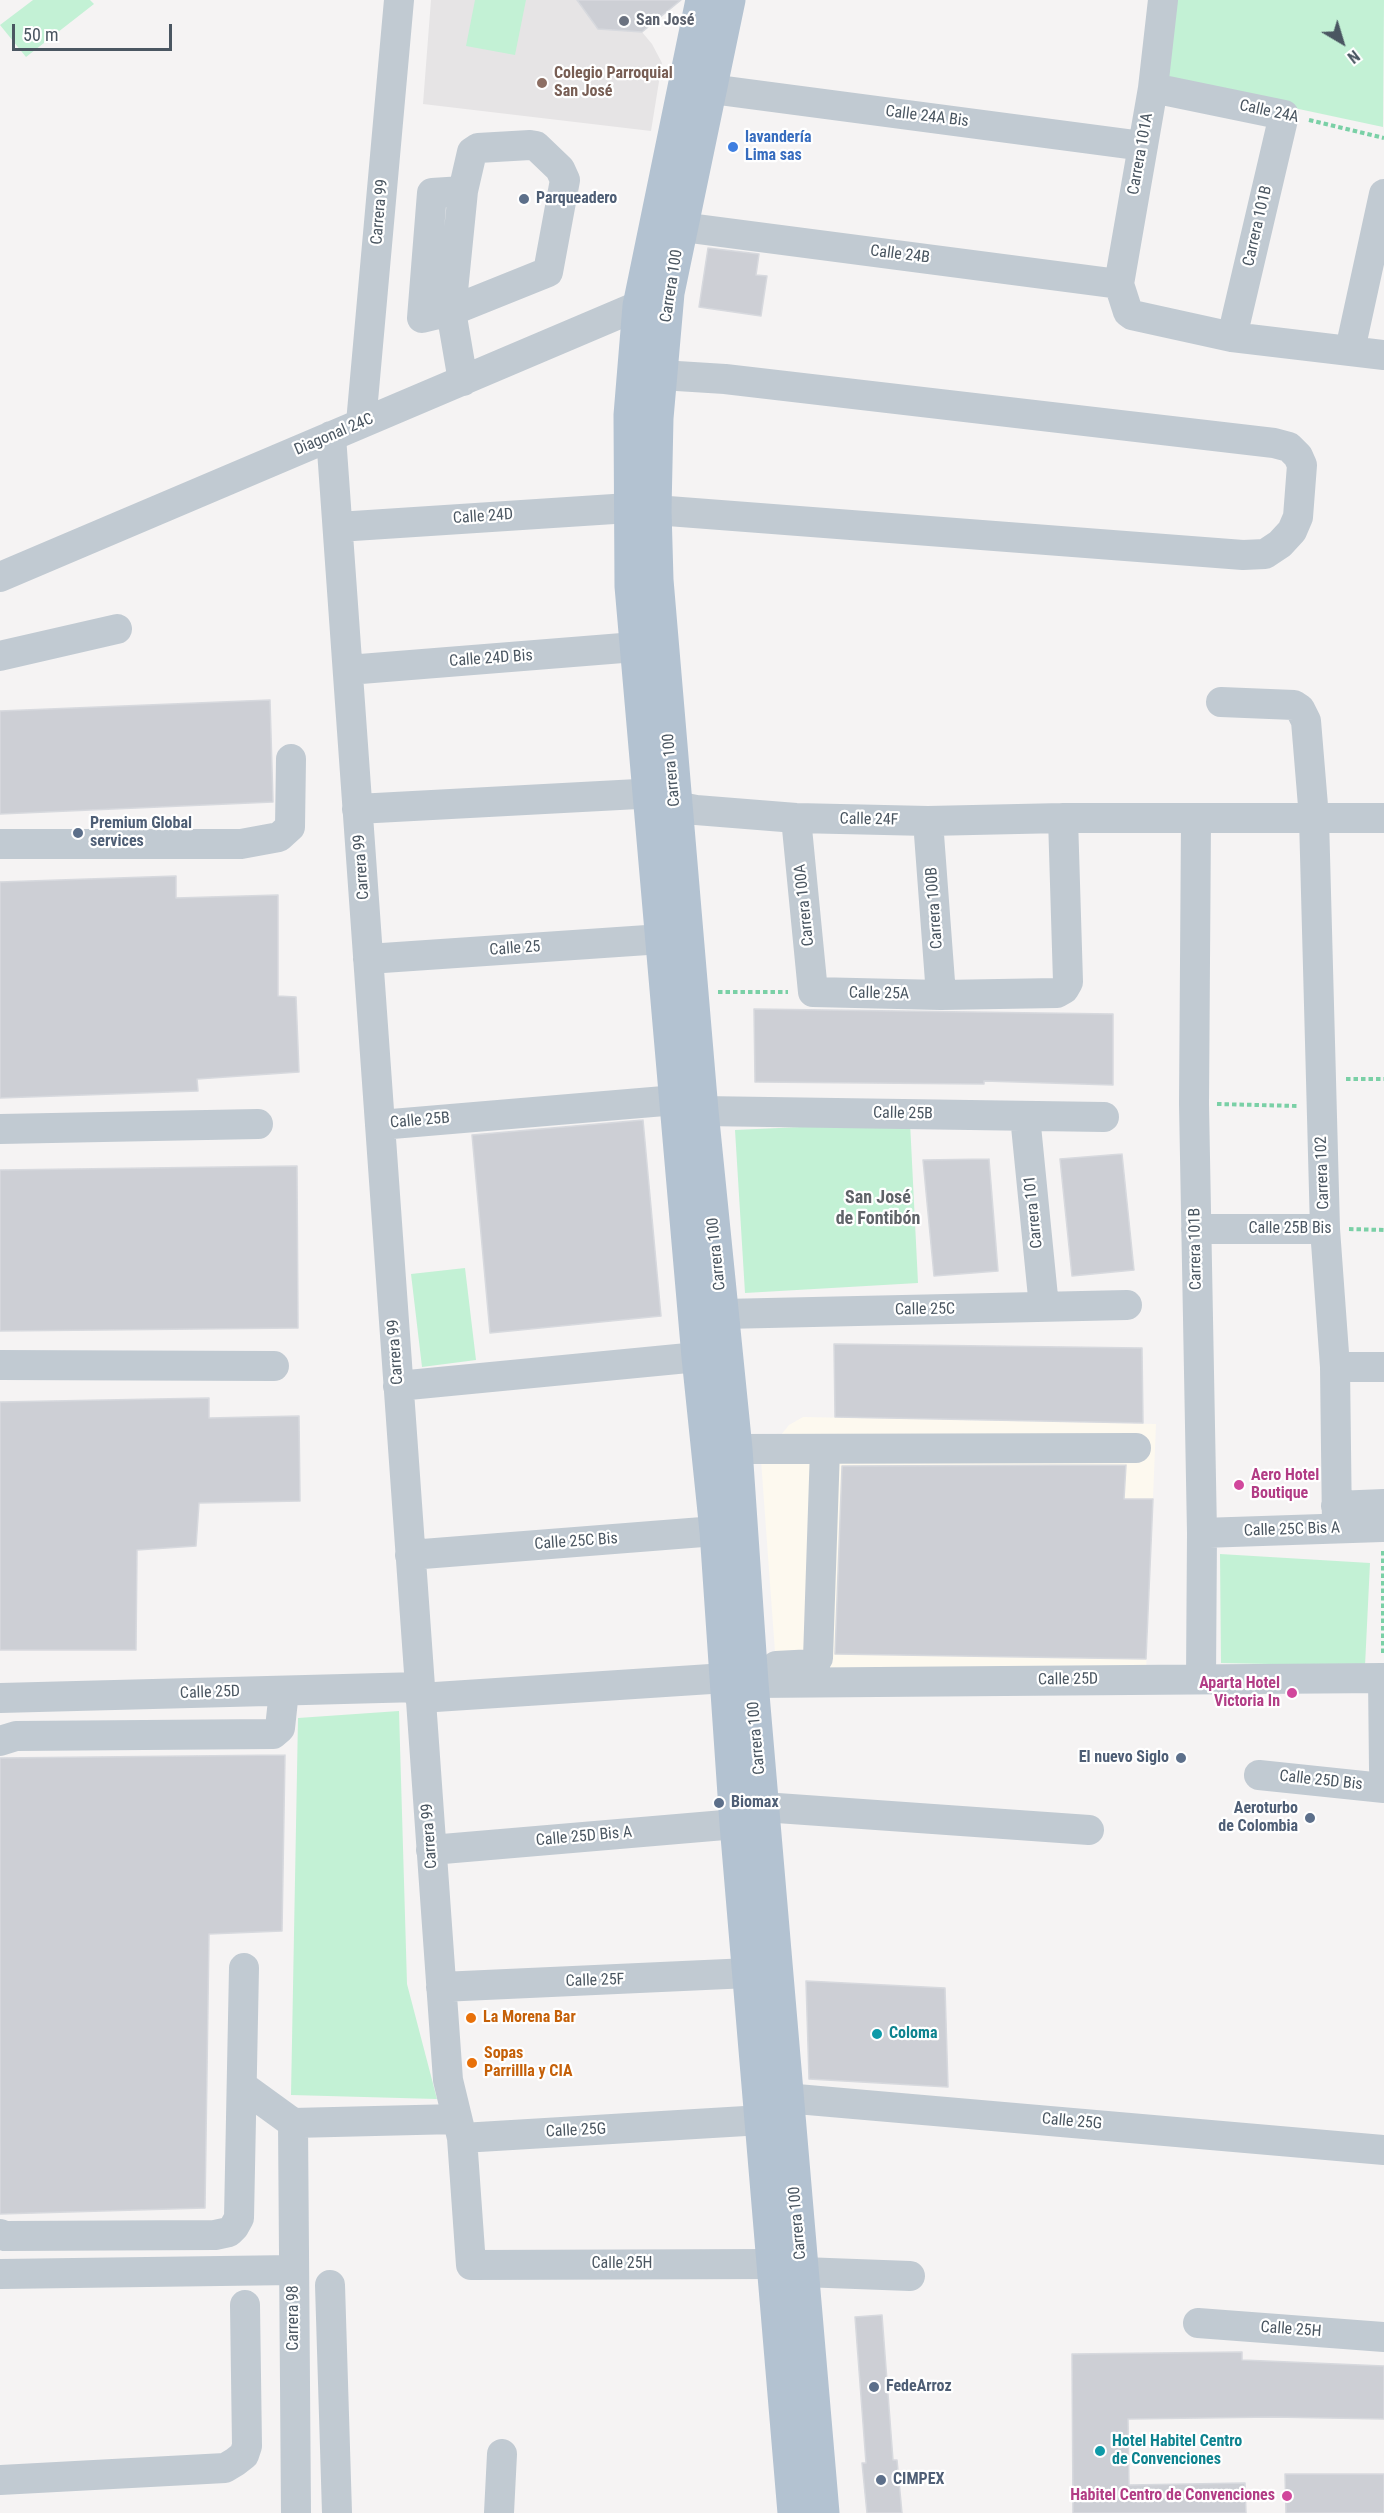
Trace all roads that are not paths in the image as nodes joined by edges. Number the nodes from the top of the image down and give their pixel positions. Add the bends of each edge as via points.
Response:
1 (399, 0) edge
2 (702, 0) edge
3 (729, 0) edge
4 (1163, 0) edge
5 (1153, 88) junction
6 (711, 89) junction
7 (1284, 115) joint
8 (1143, 146) junction
9 (1384, 194) edge
10 (682, 227) junction
11 (668, 293) junction
12 (1122, 296) junction
13 (639, 306) junction
14 (451, 311) junction
15 (1232, 337) junction
16 (1350, 350) junction
17 (1384, 355) edge
18 (661, 375) junction
19 (463, 381) junction
20 (361, 423) junction
21 (331, 436) junction
22 (642, 509) junction
23 (338, 527) junction
24 (0, 577) edge
25 (117, 628) dead end
26 (635, 647) junction
27 (0, 656) edge
28 (348, 670) junction
29 (1221, 702) dead end
30 (291, 759) dead end
31 (663, 804) junction
32 (357, 809) junction
33 (796, 818) junction
34 (1063, 818) junction
35 (1314, 818) junction
36 (1384, 818) edge
37 (1196, 819) junction
38 (928, 821) junction
39 (0, 844) edge
40 (662, 939) junction
41 (368, 959) junction
42 (813, 992) joint
43 (941, 995) junction
44 (689, 1105) junction
45 (1025, 1116) junction
46 (1104, 1117) dead end
47 (258, 1124) dead end
48 (380, 1125) junction
49 (0, 1129) edge
50 (1196, 1229) junction
51 (1325, 1229) junction
52 (1127, 1305) dead end
53 (1044, 1307) junction
54 (723, 1314) junction
55 (698, 1357) junction
56 (0, 1365) edge
57 (274, 1366) dead end
58 (1384, 1366) edge
59 (1335, 1367) junction
60 (398, 1386) junction
61 (1136, 1448) dead end
62 (736, 1449) junction
63 (825, 1449) junction
64 (1383, 1515) edge
65 (1337, 1517) junction
66 (729, 1530) junction
67 (1202, 1533) junction
68 (410, 1554) junction
69 (743, 1676) junction
70 (1383, 1678) edge
71 (1201, 1679) junction
72 (284, 1690) junction
73 (420, 1693) junction
74 (0, 1698) edge
75 (0, 1741) edge
76 (1384, 1769) edge
77 (1259, 1775) dead end
78 (1384, 1788) edge
79 (750, 1816) junction
80 (1089, 1830) dead end
81 (431, 1850) junction
82 (244, 1968) dead end
83 (749, 1973) junction
84 (441, 1987) junction
85 (242, 2086) junction
86 (769, 2104) junction
87 (292, 2123) junction
88 (459, 2128) junction
89 (1384, 2150) edge
90 (0, 2234) edge
91 (471, 2265) joint
92 (788, 2268) junction
93 (294, 2270) junction
94 (0, 2274) edge
95 (910, 2276) dead end
96 (330, 2285) dead end
97 (245, 2305) dead end
98 (1198, 2323) dead end
99 (1384, 2337) edge
100 (502, 2454) dead end
101 (0, 2480) edge
102 (296, 2513) edge
103 (337, 2513) edge
104 (499, 2513) edge
105 (794, 2513) edge
106 (823, 2513) edge

1 - 20 street, Carrera 99
2 - 13 main road, Carrera 100
3 - 6 main road, Carrera 100
4 - 5 street, Carrera 101A
5 - 7 street, Calle 24A
5 - 8 street, Carrera 101A
6 - 8 street, Calle 24A Bis
6 - 10 main road, Carrera 100
7 - 15 street, Carrera 101B
8 - 12 street, Carrera 101A
9 - 16 street
10 - 11 main road, Carrera 100
10 - 12 street, Calle 24B
11 - 13 street, Diagonal 24C
11 - 18 main road, Carrera 100
12 - 15 street, Calle 24B via 1132,315
13 - 19 street, Diagonal 24C
13 - 22 main road, Carrera 100 via 630,415
14 - 14 street via 463,191 472,152 477,148 536,146 565,180 548,272
14 - 19 street
15 - 16 street, Calle 24B
16 - 17 street, Calle 24B
18 - 22 main road, Carrera 100
18 - 22 street, Calle 24D via 725,379 1274,443 1289,447 1302,465 1298,517 1292,531 1265,554 1243,555
19 - 20 street, Diagonal 24C
20 - 21 street, Diagonal 24C
21 - 23 street, Carrera 99
21 - 24 street, Diagonal 24C
22 - 23 street, Calle 24D
22 - 26 main road, Carrera 100
22 - 31 main road, Carrera 100 via 661,655
23 - 28 street, Carrera 99
25 - 27 street
26 - 28 street, Calle 24D Bis
26 - 31 main road, Carrera 100
28 - 32 street, Carrera 99
29 - 35 street, Carrera 102 via 1294,705 1300,709 1306,721
30 - 39 street via 290,827 279,837 241,844
31 - 32 street, Calle 24F via 638,794
31 - 33 street, Calle 24F
31 - 40 main road, Carrera 100
31 - 44 main road, Carrera 100 via 693,992
32 - 41 street, Carrera 99
33 - 38 street, Calle 24F
33 - 42 street, Carrera 100A
34 - 37 street, Calle 24F
34 - 38 street, Calle 24F
34 - 43 street, Calle 25A via 1068,982 1064,989 1057,993
35 - 36 street, Calle 24F
35 - 37 street, Calle 24F
35 - 51 street, Carrera 102
37 - 50 street, Carrera 101B
38 - 43 street, Carrera 100B
40 - 41 street, Calle 25
40 - 44 main road, Carrera 100
41 - 48 street, Carrera 99
42 - 43 street, Calle 25A
44 - 45 street, Calle 25B
44 - 48 street, Calle 25B
44 - 54 main road, Carrera 100
44 - 55 main road, Carrera 100
45 - 46 street, Calle 25B
45 - 53 street, Carrera 101
47 - 49 street
48 - 60 street, Carrera 99
50 - 51 street, Calle 25B Bis
50 - 67 street, Carrera 101B
51 - 59 street, Carrera 102
52 - 53 street, Calle 25C
53 - 54 street, Calle 25C
54 - 62 main road, Carrera 100
55 - 60 street
55 - 66 main road, Carrera 100
56 - 57 street
58 - 59 street
59 - 65 street, Carrera 102
60 - 68 street, Carrera 99
61 - 63 street
62 - 63 street
62 - 66 main road, Carrera 100
63 - 69 street via 818,1658 814,1664
64 - 65 street, Calle 25C Bis A
65 - 67 street, Calle 25C Bis A
66 - 68 street, Calle 25C Bis
66 - 69 main road, Carrera 100
67 - 71 street, Carrera 101B
68 - 73 street, Carrera 99
69 - 71 street, Calle 25D
69 - 73 street, Calle 25D
69 - 79 main road, Carrera 100
70 - 71 street, Calle 25D
70 - 76 street
72 - 73 street, Calle 25D
72 - 74 street, Calle 25D
72 - 75 street via 280,1728 273,1734 16,1736
73 - 81 street, Carrera 99
77 - 78 street, Calle 25D Bis
79 - 80 street, Calle 25D Bis A
79 - 81 street, Calle 25D Bis A
79 - 83 main road, Carrera 100
79 - 86 main road, Carrera 100
81 - 84 street, Carrera 99
82 - 85 street
83 - 84 street, Calle 25F
83 - 86 main road, Carrera 100
84 - 88 street, Carrera 99 via 447,2080
85 - 87 street
85 - 90 street via 239,2218 229,2232
86 - 88 street, Calle 25G
86 - 89 street, Calle 25G
86 - 92 main road, Carrera 100
87 - 88 street, Calle 25G
87 - 93 street, Carrera 98
88 - 91 street, Carrera 99
91 - 92 street, Calle 25H
92 - 95 street, Calle 25H
92 - 105 main road, Carrera 100
92 - 106 main road, Carrera 100
93 - 94 street
93 - 102 street, Carrera 98
96 - 103 street
97 - 101 street via 244,2456 225,2468
98 - 99 street, Calle 25H
100 - 104 street

